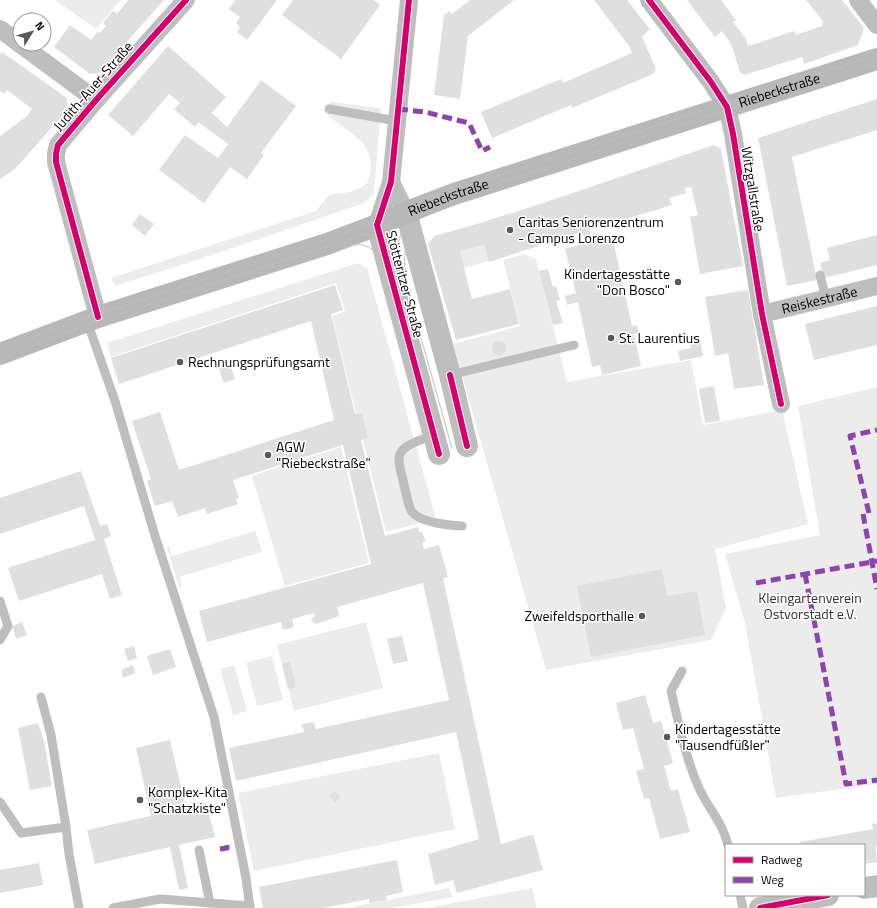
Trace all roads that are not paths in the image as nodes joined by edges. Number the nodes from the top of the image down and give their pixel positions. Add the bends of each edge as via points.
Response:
1 (186, 0) edge
2 (649, 0) edge
3 (858, 0) edge
4 (411, 2) edge
5 (877, 25) edge
6 (0, 29) edge
7 (12, 38) edge
8 (31, 52) edge
9 (877, 59) edge
10 (96, 100) junction
11 (727, 107) junction
12 (329, 109) dead end
13 (397, 121) junction
14 (391, 182) junction
15 (406, 212) junction
16 (377, 225) junction
17 (820, 274) dead end
18 (877, 286) edge
19 (826, 299) junction
20 (762, 314) junction
21 (93, 319) junction
22 (574, 345) dead end
23 (0, 354) edge
24 (450, 375) junction
25 (782, 404) dead end
26 (436, 444) joint
27 (468, 446) dead end
28 (462, 526) dead end
29 (0, 601) edge
30 (0, 640) edge
31 (682, 672) dead end
32 (41, 697) dead end
33 (0, 802) edge
34 (66, 827) junction
35 (728, 844) edge
36 (199, 850) dead end
37 (877, 886) edge
38 (865, 888) edge
39 (740, 896) edge
40 (823, 896) edge
41 (210, 903) junction
42 (250, 907) edge
43 (79, 908) edge
44 (113, 908) edge
45 (743, 908) edge
46 (760, 908) edge

1 - 10 street, Judith-Auer-Straße
2 - 11 street, Witzgallstraße
3 - 5 street
4 - 13 street, Stötteritzer Straße
6 - 7 street
8 - 10 street
9 - 11 main road, Riebeckstraße
10 - 21 street, Judith-Auer-Straße via 58,145 56,154
11 - 15 main road, Riebeckstraße via 454,194
11 - 20 street, Witzgallstraße
12 - 13 lane
13 - 14 street, Stötteritzer Straße
14 - 15 street, Stötteritzer Straße
14 - 16 street, Stötteritzer Straße
15 - 16 main road, Riebeckstraße
15 - 24 street, Stötteritzer Straße
16 - 21 main road, Riebeckstraße via 327,244
16 - 26 street, Stötteritzer Straße
17 - 19 lane
18 - 19 street, Reiskestraße
19 - 20 street, Reiskestraße
20 - 25 street, Witzgallstraße
21 - 23 main road, Riebeckstraße
21 - 42 lane via 156,539 214,717
22 - 24 lane
24 - 27 street, Stötteritzer Straße
26 - 28 lane via 410,445 401,451 399,458 411,511 424,519
29 - 30 lane via 8,626
31 - 35 lane via 671,691 687,759
32 - 34 lane via 51,735
33 - 34 lane via 21,833
34 - 43 lane
36 - 41 lane
37 - 38 street
39 - 45 lane
40 - 46 street
41 - 42 lane
41 - 44 lane via 160,899

